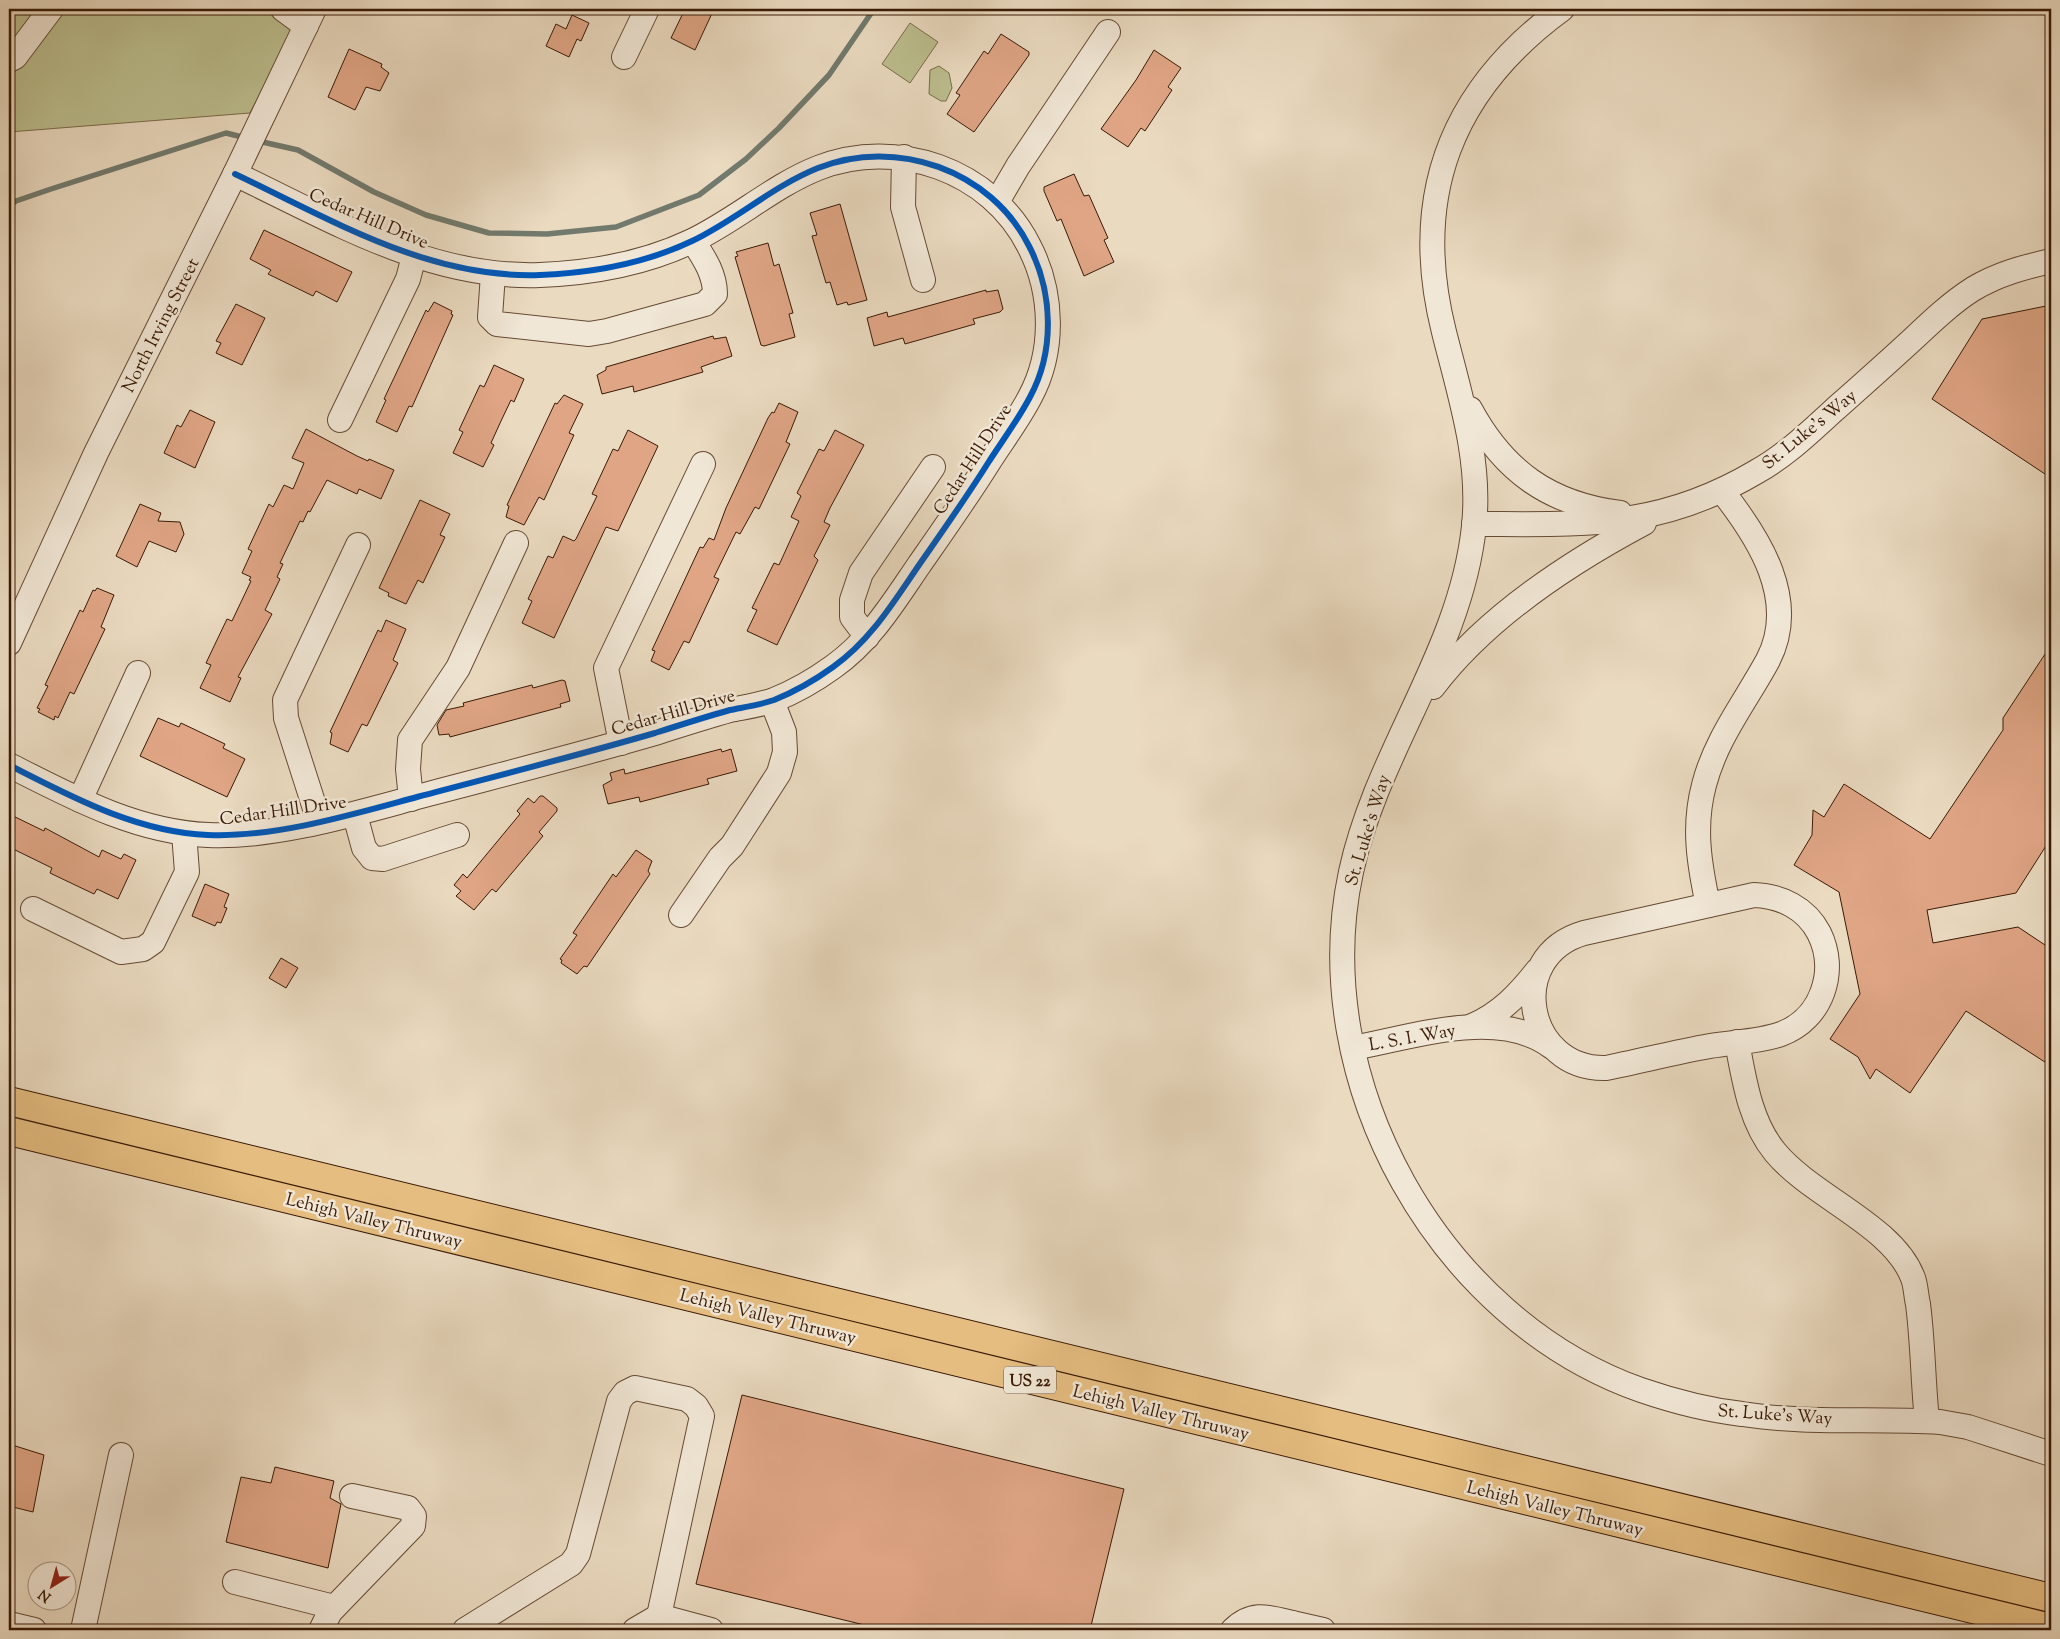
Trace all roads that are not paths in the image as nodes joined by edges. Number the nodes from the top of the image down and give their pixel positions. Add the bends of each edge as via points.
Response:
1 (51, 9) edge
2 (283, 9) edge
3 (647, 9) edge
4 (1562, 9) edge
5 (310, 17) edge
6 (1108, 32) dead end
7 (624, 57) dead end
8 (9, 60) edge
9 (904, 157) junction
10 (235, 174) junction
11 (997, 202) junction
12 (693, 241) junction
13 (414, 256) junction
14 (2051, 261) edge
15 (493, 274) junction
16 (924, 280) dead end
17 (1455, 375) junction
18 (340, 420) dead end
19 (703, 464) dead end
20 (933, 467) dead end
21 (1722, 491) junction
22 (1679, 507) junction
23 (1474, 524) junction
24 (516, 543) dead end
25 (358, 545) dead end
26 (867, 637) junction
27 (9, 643) edge
28 (138, 673) dead end
29 (772, 701) junction
30 (621, 743) junction
31 (1396, 743) junction
32 (9, 765) edge
33 (411, 799) junction
34 (80, 800) junction
35 (355, 815) junction
36 (319, 821) junction
37 (184, 833) junction
38 (457, 835) dead end
39 (1708, 904) junction
40 (32, 910) dead end
41 (680, 915) dead end
42 (1543, 963) junction
43 (1470, 1026) junction
44 (1737, 1042) junction
45 (1353, 1048) junction
46 (1556, 1050) junction
47 (9, 1101) edge
48 (9, 1132) edge
49 (1927, 1421) junction
50 (2051, 1454) edge
51 (121, 1455) dead end
52 (352, 1496) dead end
53 (235, 1582) dead end
54 (2051, 1598) edge
55 (334, 1607) junction
56 (659, 1616) junction
57 (9, 1624) edge
58 (1291, 1626) edge
59 (2051, 1628) edge
60 (34, 1630) edge
61 (84, 1630) edge
62 (321, 1630) edge
63 (466, 1630) edge
64 (635, 1630) edge
65 (710, 1630) edge
66 (1233, 1630) edge
67 (1323, 1630) edge

1 - 8 street via 16,57
2 - 5 street
3 - 7 street
4 - 17 street, St. Luke's Way via 1521,42 1496,70 1465,116 1443,163 1432,214 1432,253 1438,306
5 - 10 street, North Irving Street
6 - 11 street
9 - 11 street, Cedar Hill Drive via 932,163 959,174
9 - 12 street, Cedar Hill Drive via 861,157 822,166 791,181
9 - 16 street via 903,207
10 - 13 street, Cedar Hill Drive
10 - 27 street, North Irving Street via 96,453
11 - 26 street, Cedar Hill Drive via 1028,243 1040,269 1048,321 1042,367 1032,394 964,500
12 - 15 street, Cedar Hill Drive via 606,268 569,274
12 - 15 street via 715,283 714,294 705,304 607,332 589,334 497,324 490,317
13 - 15 street, Cedar Hill Drive
13 - 18 street via 408,279
14 - 21 street, St. Luke's Way via 2004,274 1968,293 1794,446
17 - 22 street via 1470,409 1489,439 1523,476 1542,489 1570,502 1609,511 1646,512
17 - 23 street, St. Luke's Way via 1473,456
19 - 30 street via 606,668
20 - 26 street via 861,573 852,600 852,617
21 - 22 street, St. Luke's Way
21 - 39 street via 1749,527 1769,567 1779,595 1780,619 1769,659 1719,744 1704,783 1696,834 1698,862
22 - 23 street, St. Luke's Way via 1612,522 1549,526
22 - 31 street via 1632,529 1579,560 1505,615 1448,669
23 - 31 street, St. Luke's Way via 1469,562 1455,614
24 - 33 street via 458,668 410,740
25 - 36 street via 284,700 286,718
26 - 29 street, Cedar Hill Drive via 826,672
28 - 34 street
29 - 30 street, Cedar Hill Drive
29 - 41 street via 784,732 785,752 779,773 732,846
30 - 33 street, Cedar Hill Drive
31 - 45 street, St. Luke's Way via 1361,835 1347,895 1344,991
32 - 34 street, Cedar Hill Drive
33 - 35 street, Cedar Hill Drive
34 - 37 street, Cedar Hill Drive via 150,827
35 - 36 street, Cedar Hill Drive
35 - 38 street via 364,848 372,858 383,859
36 - 37 street, Cedar Hill Drive via 250,834 214,836
37 - 40 street via 187,872 153,942 143,949 121,952
39 - 42 street via 1579,935 1562,943
39 - 44 street via 1754,895 1783,900 1799,910 1815,927 1826,955 1828,965 1824,988 1804,1020 1780,1034
42 - 43 street via 1508,1003
42 - 46 street via 1535,979 1533,1005 1541,1031
43 - 45 street, L. S. I. Way
43 - 46 street via 1514,1030
44 - 46 street via 1606,1068 1583,1065
44 - 49 street via 1748,1094 1758,1123 1774,1150 1811,1187 1887,1241 1914,1279 1921,1327
45 - 49 street, St. Luke's Way via 1370,1109 1387,1150 1435,1232 1495,1299 1562,1350 1622,1382 1702,1408 1761,1416
47 - 54 highway, Lehigh Valley Thruway / US 22
48 - 59 highway, Lehigh Valley Thruway / US 22
49 - 50 street, St. Luke's Way via 1968,1427
51 - 61 street
52 - 55 street via 408,1508 414,1516 413,1526
53 - 55 street
55 - 62 street
56 - 63 street via 702,1416 687,1399 635,1388 619,1401 578,1554 571,1564
56 - 64 street
56 - 65 street
57 - 60 street
58 - 66 street via 1263,1616 1242,1621
58 - 67 street

